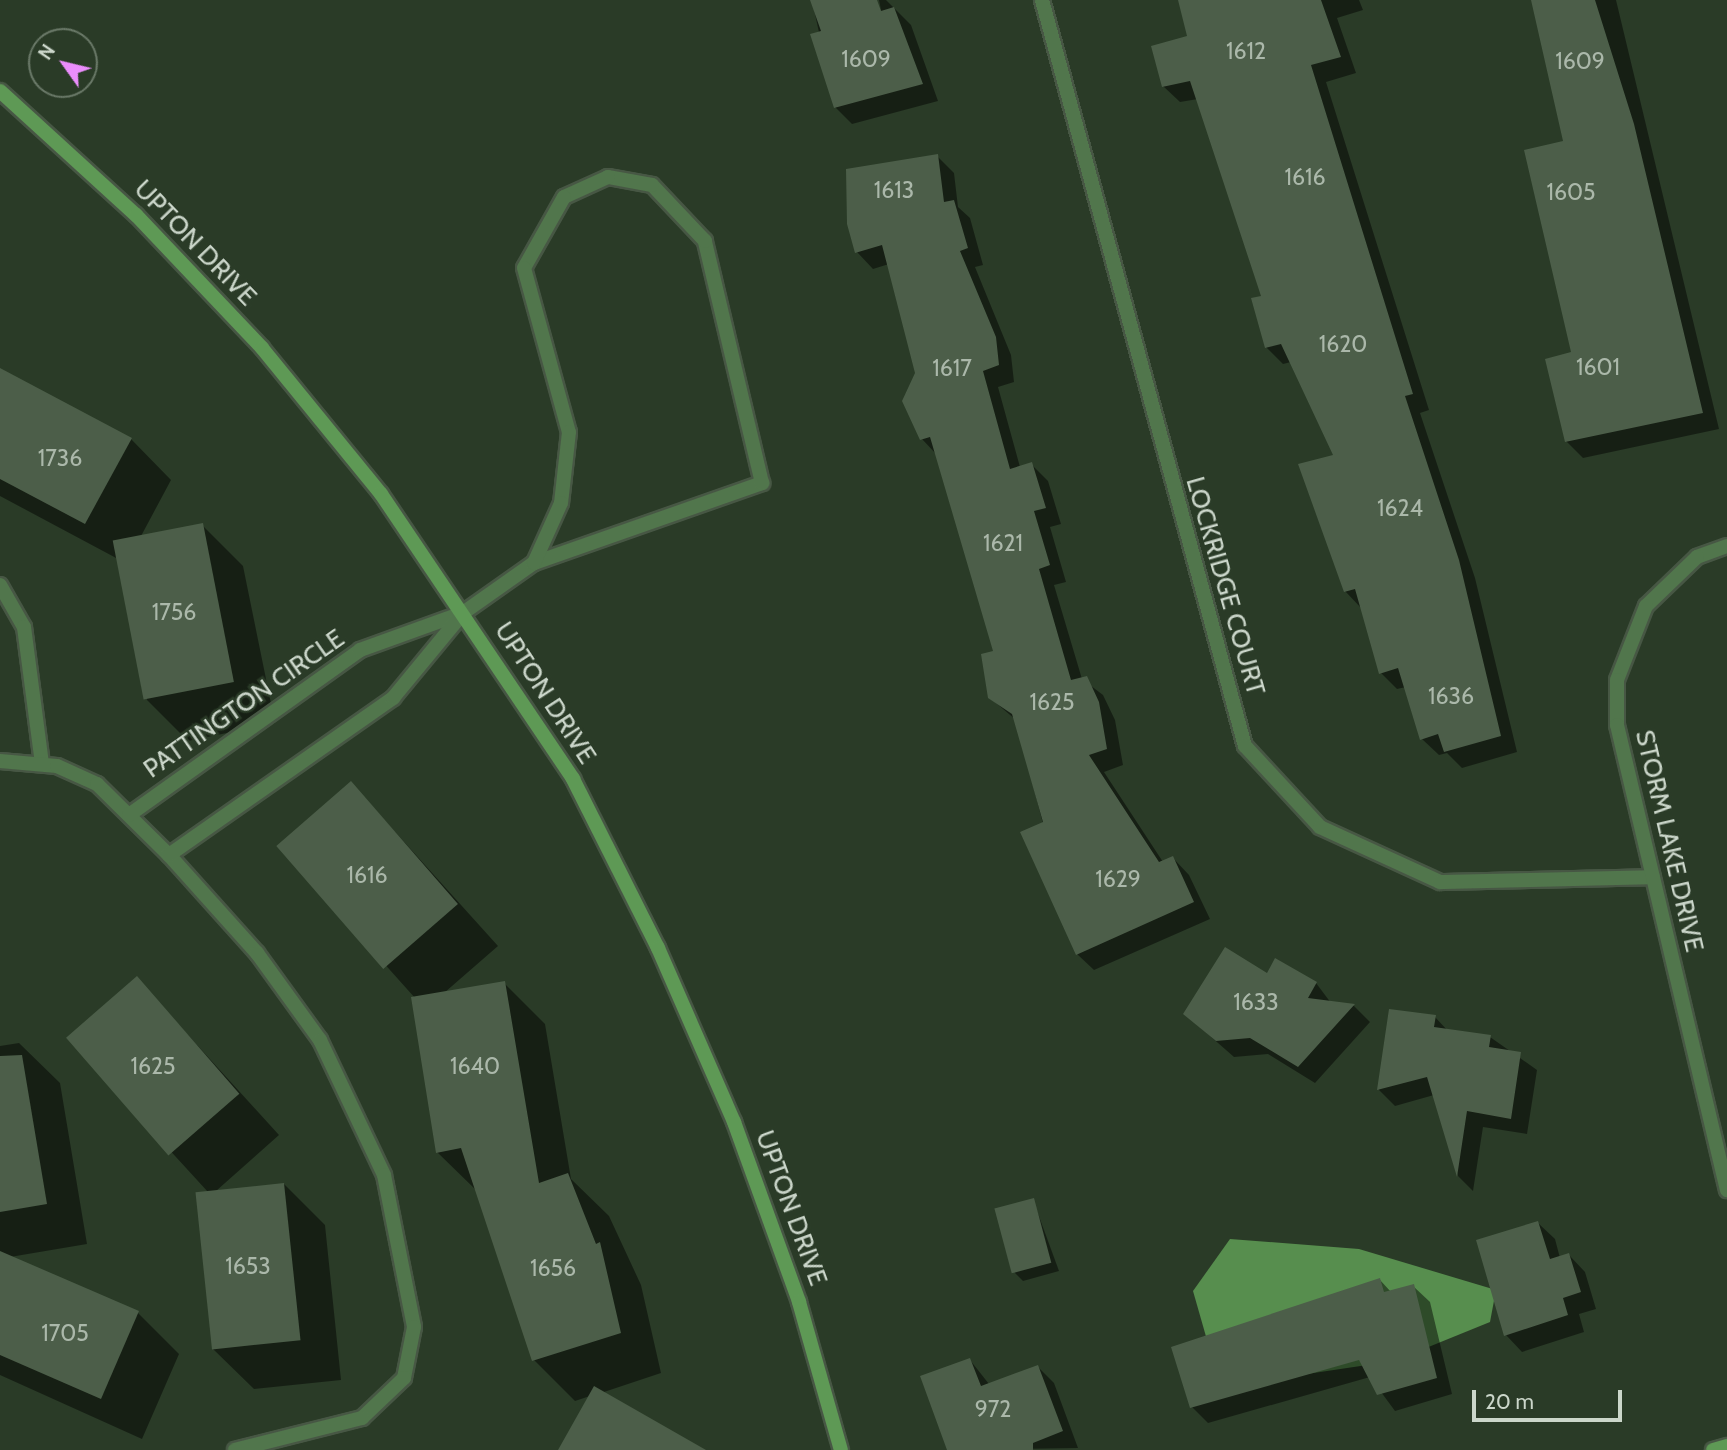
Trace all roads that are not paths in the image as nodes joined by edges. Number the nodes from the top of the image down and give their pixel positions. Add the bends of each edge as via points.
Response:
1 (1042, 0) edge
2 (0, 91) edge
3 (1727, 546) edge
4 (534, 563) junction
5 (0, 585) edge
6 (463, 613) junction
7 (0, 761) edge
8 (42, 763) junction
9 (129, 815) junction
10 (169, 855) junction
11 (1653, 877) junction
12 (1727, 1190) edge
13 (1727, 1446) edge
14 (235, 1450) edge
15 (841, 1450) edge
16 (1713, 1450) edge

1 - 11 street, LOCKRIDGE COURT via 1245,746 1320,827 1440,882
2 - 6 main road, UPTON DRIVE via 136,215 262,348 381,494
3 - 11 street, STORM LAKE DRIVE via 1697,557 1660,588 1625,645 1617,680 1617,725
4 - 4 street via 762,483 705,241 652,185 608,177 564,197 524,268 569,432 561,503
4 - 6 street
5 - 8 street via 24,627
6 - 9 street, PATTINGTON CIRCLE via 360,650
6 - 10 street via 393,698
6 - 15 main road, UPTON DRIVE via 573,779 658,948 734,1122 799,1302
7 - 8 street
8 - 9 street via 97,784
9 - 10 street
10 - 14 street via 257,953 320,1040 360,1113 384,1175 414,1326 404,1378 362,1418
11 - 12 street, STORM LAKE DRIVE
13 - 16 main road

